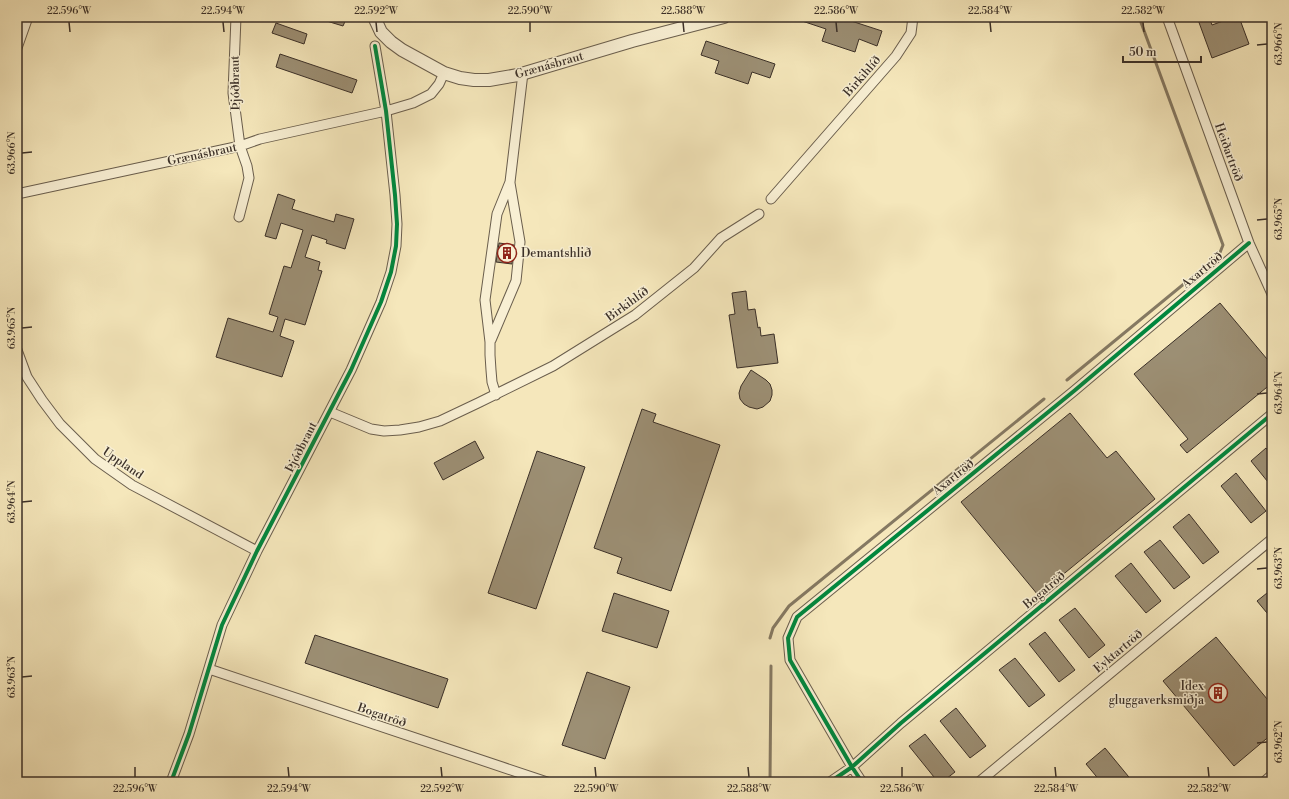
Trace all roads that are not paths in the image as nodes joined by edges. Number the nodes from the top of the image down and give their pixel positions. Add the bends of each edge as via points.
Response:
1 (28, 17) edge
2 (236, 17) edge
3 (374, 17) edge
4 (724, 17) edge
5 (913, 17) edge
6 (1166, 17) edge
7 (375, 46) dead end
8 (17, 48) edge
9 (444, 73) junction
10 (523, 73) junction
11 (386, 111) junction
12 (240, 146) junction
13 (510, 182) junction
14 (17, 194) edge
15 (771, 199) dead end
16 (759, 214) dead end
17 (239, 217) dead end
18 (1249, 243) junction
19 (1272, 294) edge
20 (490, 342) junction
21 (17, 350) edge
22 (496, 395) junction
23 (330, 412) junction
24 (1272, 414) edge
25 (1272, 539) edge
26 (257, 551) junction
27 (209, 670) junction
28 (852, 767) junction
29 (1272, 775) edge
30 (171, 782) edge
31 (547, 782) edge
32 (830, 782) edge
33 (862, 782) edge
34 (979, 782) edge
35 (1264, 782) edge

1 - 8 street
2 - 12 street, Þjóðbraut via 233,93
3 - 9 street via 391,42
4 - 10 street, Grænásbraut
5 - 15 street, Birkihlíð via 911,33 896,56
6 - 18 street, Heiðartröð
7 - 11 street
9 - 10 street, Grænásbraut via 460,78 489,80
9 - 11 street, Grænásbraut via 431,94 413,103
10 - 13 street
11 - 12 street, Grænásbraut via 260,139
11 - 23 street, Þjóðbraut via 395,195 396,246 381,302
12 - 14 street, Grænásbraut
12 - 17 street, Þjóðbraut via 248,178
13 - 20 street via 497,214 485,300
13 - 20 street via 520,242 516,281
16 - 22 street, Birkihlíð via 722,238 694,268 635,315 553,366
18 - 19 street, Heiðartröð
18 - 28 street, Axartröð via 1074,391 797,617 788,638 790,660
20 - 22 street via 492,382
21 - 26 street, Uppland via 28,377 42,400 60,424 95,459 132,485
22 - 23 street, Birkihlíð via 440,421 400,430 370,429
23 - 26 street, Þjóðbraut
24 - 28 street, Bogatröð via 901,723
25 - 34 street, Eyktartröð
26 - 27 street, Þjóðbraut via 222,625
27 - 30 street, Þjóðbraut
27 - 31 street, Bogatröð
28 - 32 street, Bogatröð
28 - 33 street, Axartröð
29 - 35 street

